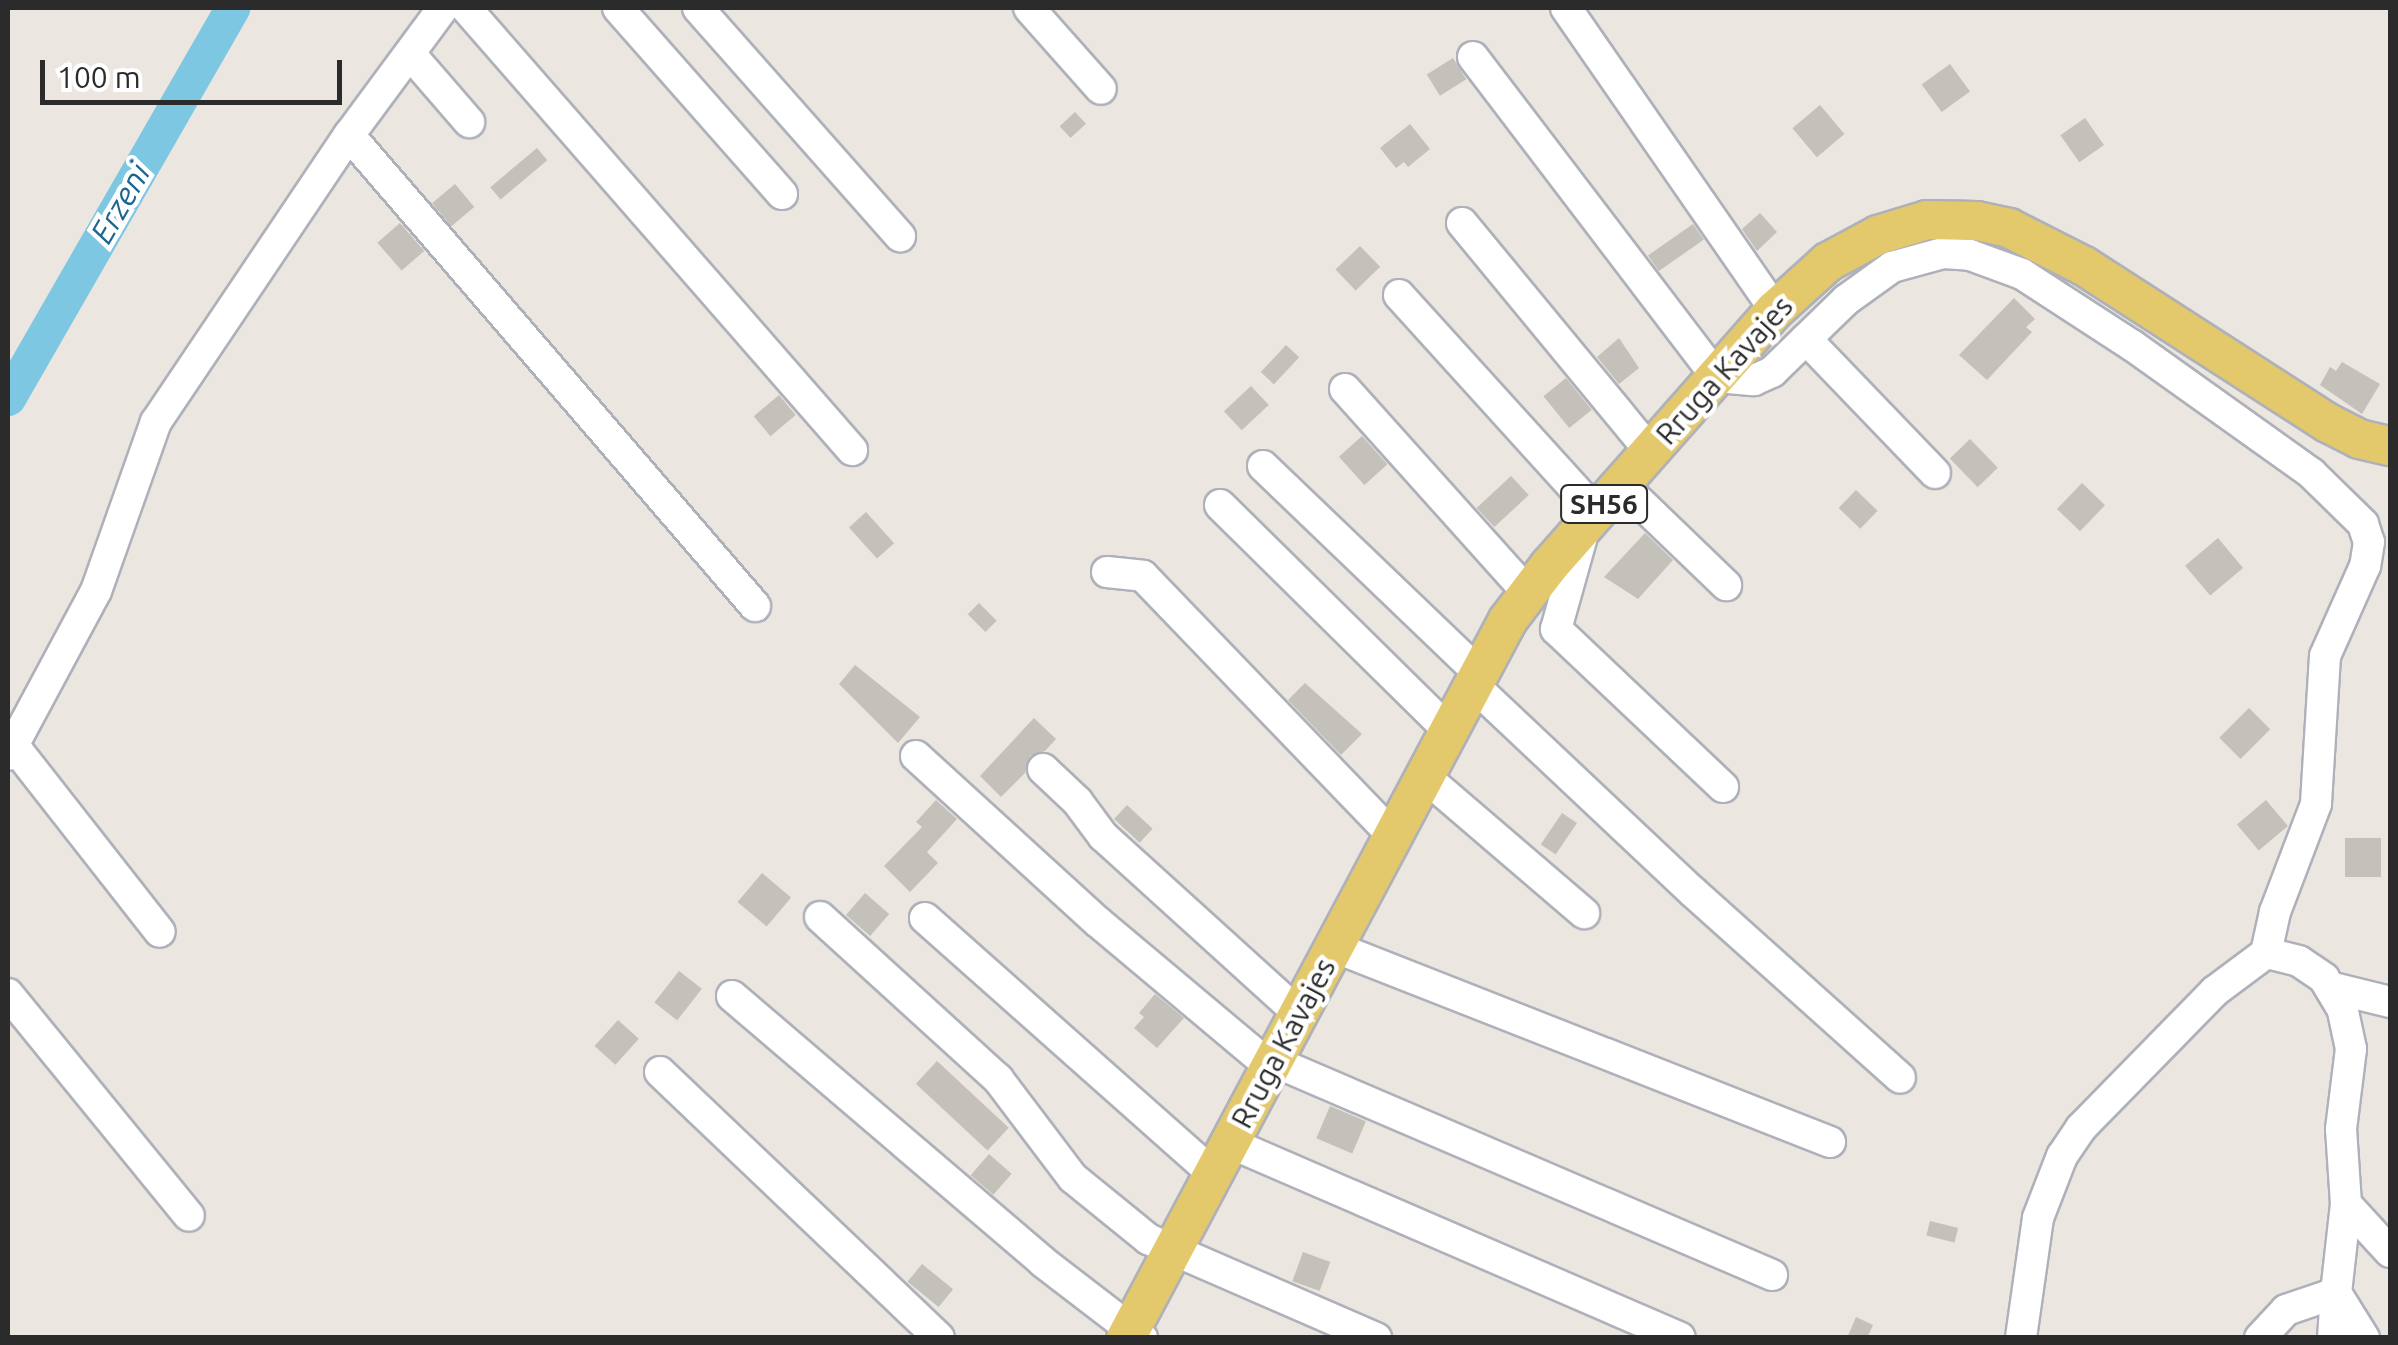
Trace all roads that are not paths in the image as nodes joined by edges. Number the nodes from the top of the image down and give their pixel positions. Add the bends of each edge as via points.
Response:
1 (444, 8) edge
2 (466, 8) edge
3 (618, 8) edge
4 (698, 8) edge
5 (1029, 8) edge
6 (1566, 8) edge
7 (410, 55) junction
8 (1473, 57) dead end
9 (1101, 89) dead end
10 (469, 122) dead end
11 (350, 135) junction
12 (782, 194) dead end
13 (1462, 223) dead end
14 (900, 236) dead end
15 (1399, 296) dead end
16 (1775, 310) junction
17 (1806, 339) junction
18 (1716, 378) junction
19 (1346, 390) dead end
20 (2387, 447) edge
21 (852, 450) dead end
22 (1651, 452) junction
23 (1263, 466) dead end
24 (1935, 474) dead end
25 (1220, 506) dead end
26 (1601, 507) junction
27 (1108, 572) dead end
28 (1726, 585) dead end
29 (1527, 592) junction
30 (756, 606) dead end
31 (1474, 677) junction
32 (1448, 729) junction
33 (11, 750) edge
34 (916, 756) dead end
35 (1043, 769) dead end
36 (1424, 776) junction
37 (1723, 787) dead end
38 (1393, 836) junction
39 (1584, 912) dead end
40 (820, 917) dead end
41 (925, 918) dead end
42 (160, 932) dead end
43 (1334, 947) junction
44 (2266, 953) junction
45 (2332, 988) junction
46 (8, 994) edge
47 (732, 996) dead end
48 (2390, 1002) edge
49 (1299, 1014) junction
50 (1272, 1064) junction
51 (660, 1072) dead end
52 (1900, 1078) dead end
53 (1830, 1142) dead end
54 (1221, 1158) junction
55 (2346, 1204) junction
56 (189, 1216) dead end
57 (1172, 1251) junction
58 (2390, 1252) edge
59 (1772, 1276) dead end
60 (2336, 1292) junction
61 (1132, 1335) edge
62 (939, 1338) edge
63 (1376, 1338) edge
64 (1680, 1338) edge
65 (2021, 1338) edge
66 (2260, 1338) edge
67 (2333, 1338) edge
68 (2350, 1338) edge
69 (2364, 1338) edge

1 - 7 street
2 - 21 street
3 - 12 street
4 - 14 street
5 - 9 street
6 - 16 street
7 - 10 street
7 - 11 street
8 - 18 street
11 - 30 street
11 - 33 street via 156,422 96,590
13 - 22 street
15 - 26 street
16 - 18 main road, Rruga Kavajes / SH56
16 - 20 main road, Rruga Kavajes / SH56 via 1828,262 1878,234 1927,220 1993,224 2060,250 2328,423
17 - 18 street via 1754,380
17 - 24 street
17 - 44 street via 1892,268 1943,253 1997,262 2269,442 2363,524 2369,542 2365,566 2325,656 2316,804
18 - 22 main road, Rruga Kavajes / SH56
19 - 29 street
22 - 26 main road, Rruga Kavajes / SH56
23 - 31 street
25 - 32 street
26 - 28 street
26 - 29 main road, Rruga Kavajes / SH56
26 - 37 street via 1556,629
27 - 38 street via 1143,576
29 - 31 main road, Rruga Kavajes / SH56
31 - 32 main road, Rruga Kavajes / SH56
31 - 52 street via 1693,892
32 - 36 main road, Rruga Kavajes / SH56
33 - 42 street
34 - 50 street via 1098,922
35 - 49 street via 1103,836
36 - 38 main road, Rruga Kavajes / SH56
36 - 39 street
38 - 43 main road, Rruga Kavajes / SH56
40 - 57 street via 998,1080 1073,1178
41 - 54 street
43 - 49 main road, Rruga Kavajes / SH56
43 - 53 street
44 - 45 street via 2299,961
44 - 65 street via 2215,991 2081,1128 2062,1156 2038,1218
45 - 48 street
45 - 55 street via 2351,1048 2342,1129
46 - 56 street
47 - 61 street
49 - 50 main road, Rruga Kavajes / SH56
50 - 54 main road, Rruga Kavajes / SH56
50 - 59 street
51 - 62 street
54 - 57 main road, Rruga Kavajes / SH56
54 - 64 street
55 - 58 street
55 - 60 street
57 - 61 main road, Rruga Kavajes / SH56
57 - 63 street
60 - 66 street via 2286,1310
60 - 67 street
60 - 68 street
60 - 69 street

